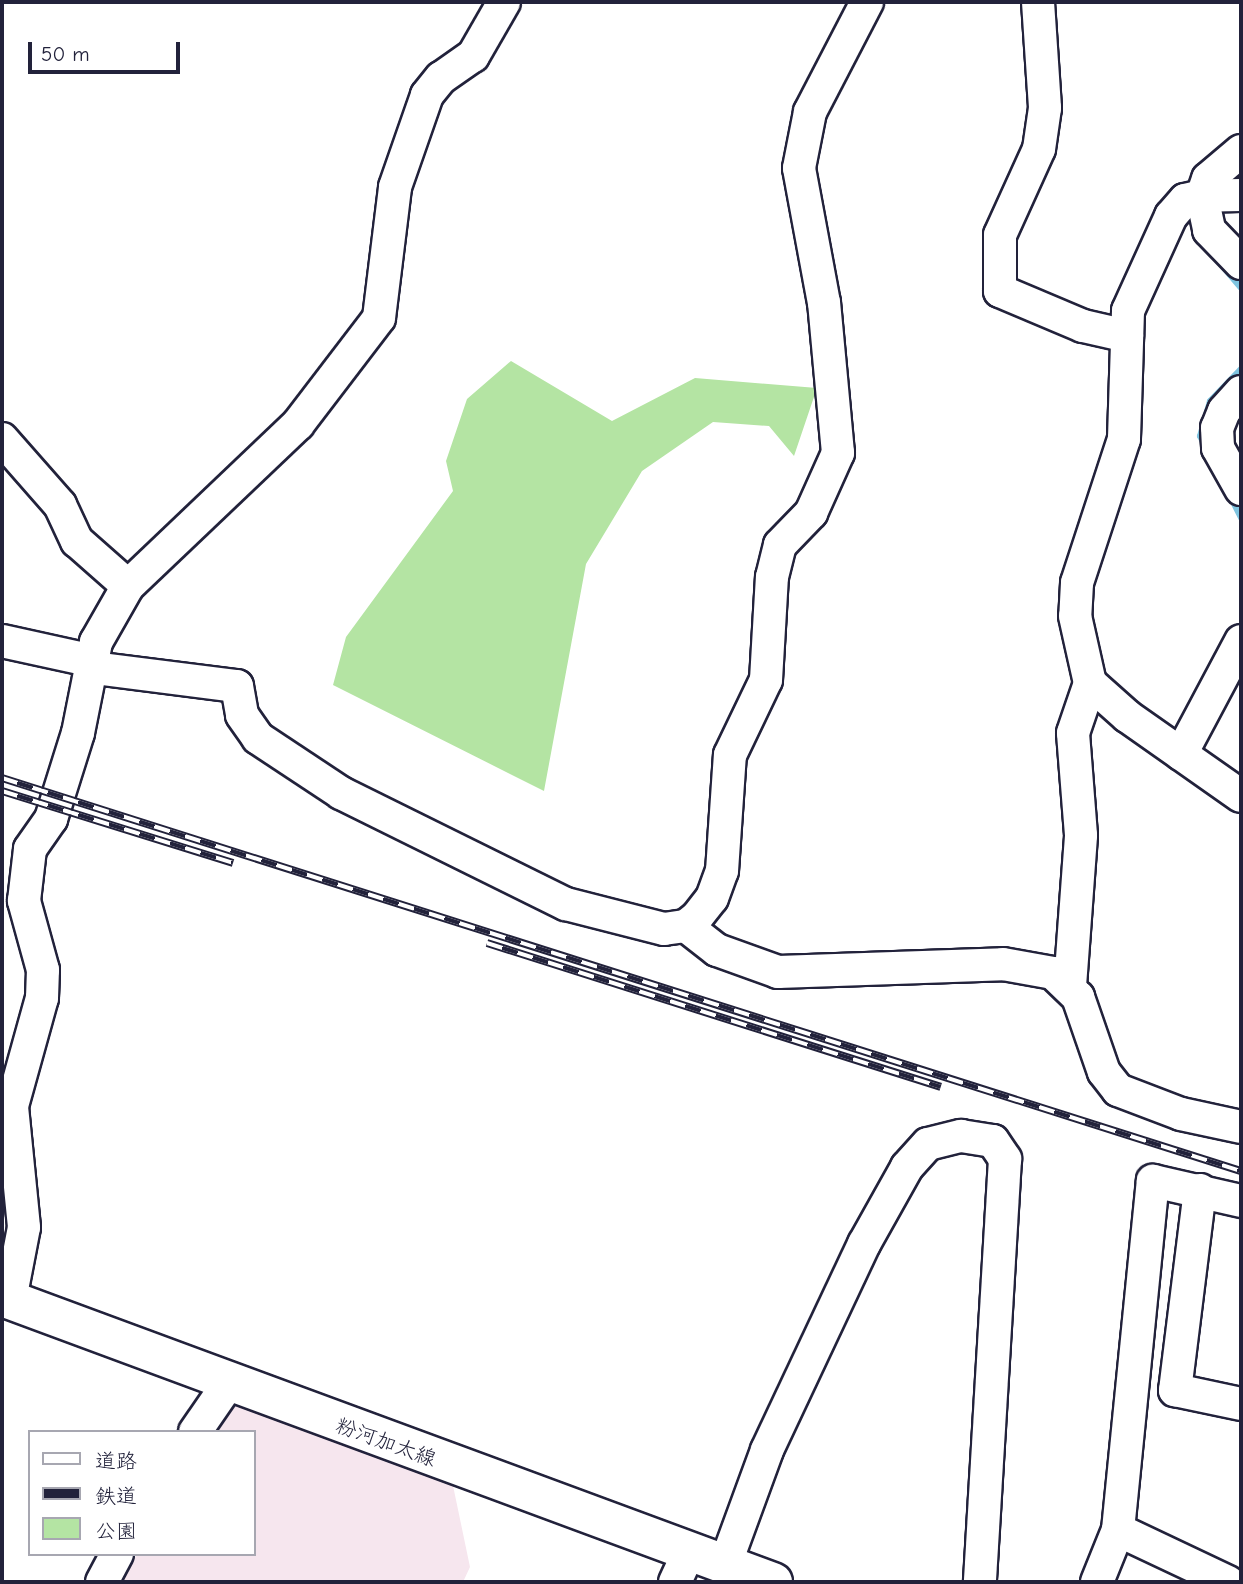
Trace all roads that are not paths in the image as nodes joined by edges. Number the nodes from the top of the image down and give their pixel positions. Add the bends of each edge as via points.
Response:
1 (504, 2) edge
2 (867, 2) edge
3 (1038, 2) edge
4 (1241, 150) edge
5 (1241, 195) edge
6 (1202, 196) junction
7 (1241, 263) edge
8 (1127, 337) junction
9 (1241, 393) edge
10 (2, 439) edge
11 (1241, 489) edge
12 (128, 586) junction
13 (2, 641) edge
14 (1241, 641) edge
15 (94, 665) junction
16 (1090, 683) junction
17 (1181, 754) junction
18 (1241, 796) edge
19 (686, 926) junction
20 (1070, 986) junction
21 (1241, 1127) edge
22 (1200, 1190) junction
23 (1241, 1201) edge
24 (6, 1298) edge
25 (229, 1384) junction
26 (1241, 1404) edge
27 (196, 1430) edge
28 (1118, 1530) junction
29 (116, 1556) edge
30 (725, 1565) junction
31 (682, 1567) edge
32 (102, 1582) edge
33 (773, 1582) edge
34 (980, 1582) edge
35 (1097, 1582) edge
36 (1228, 1582) edge

1 - 12 street via 473,56 427,95 395,187 379,318 298,424
2 - 19 street via 810,112 799,167 824,303 838,453 811,513 780,545 772,577 766,680 730,755 722,871 712,898
3 - 8 street via 1045,108 1039,149 1000,234 1000,291 1083,326
4 - 6 street via 1208,179
5 - 6 street
6 - 7 street via 1209,229
6 - 8 street via 1185,200 1171,216 1128,311
8 - 16 street via 1124,439 1077,583 1075,616
9 - 11 street via 1224,411 1217,428 1218,449
10 - 12 street via 60,505 77,541
12 - 15 street via 96,642
13 - 15 street
14 - 17 street
15 - 19 street via 237,686 242,715 258,738 341,793 566,904 664,929
15 - 24 street via 51,819 30,849 24,901 43,979 42,999 12,1106 24,1227
16 - 17 street
16 - 20 street via 1073,733 1081,835
17 - 18 street
19 - 20 street via 717,950 778,972 1003,964 1053,973
20 - 21 street via 1104,1073 1118,1090 1181,1114
22 - 23 street
22 - 26 street via 1175,1390
22 - 28 street via 1153,1181
24 - 25 main road, 粉河加太線
25 - 27 street
25 - 31 main road, 粉河加太線
28 - 35 street
28 - 36 street
29 - 32 street
30 - 31 main road, 粉河加太線
30 - 33 main road, 粉河加太線
30 - 34 street via 767,1450 864,1244 907,1167 928,1144 961,1136 993,1141 1005,1159

